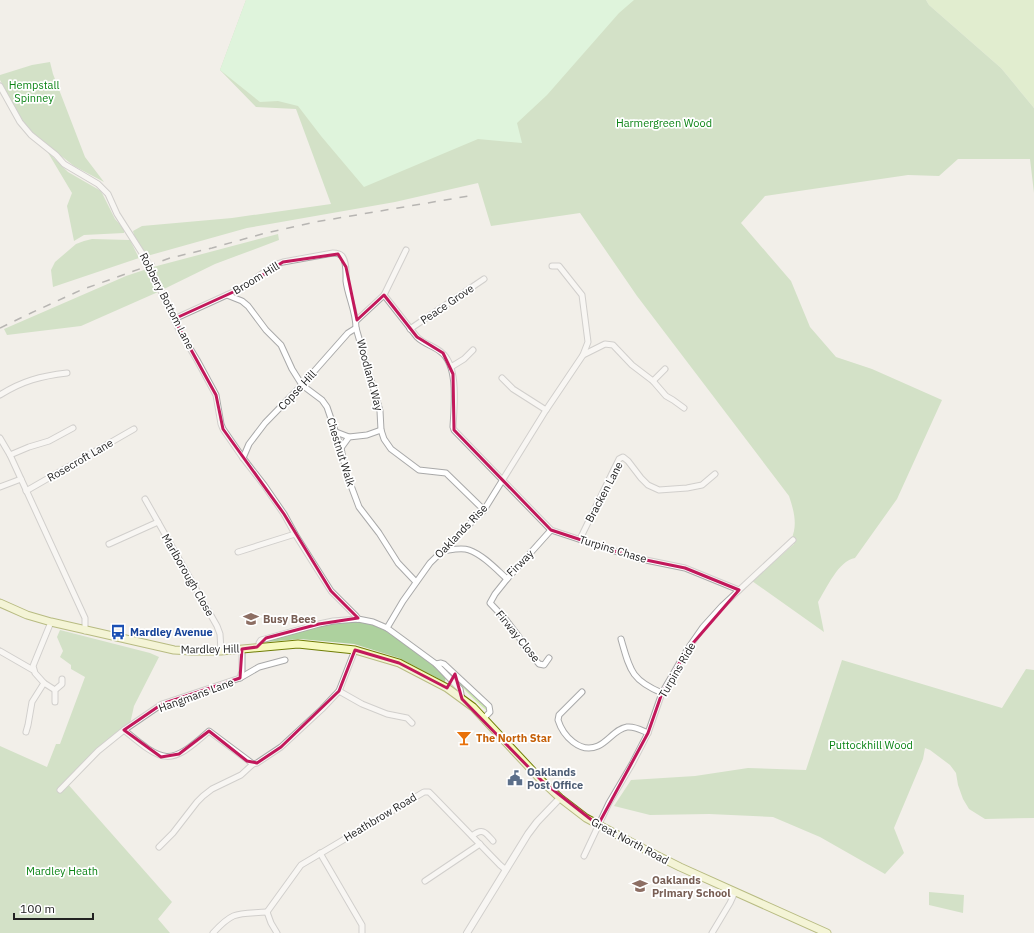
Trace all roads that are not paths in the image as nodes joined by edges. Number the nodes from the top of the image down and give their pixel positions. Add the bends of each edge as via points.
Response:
1 (0, 86) edge
2 (406, 250) dead end
3 (342, 257) joint
4 (552, 266) dead end
5 (484, 279) dead end
6 (227, 295) junction
7 (384, 295) junction
8 (174, 319) junction
9 (356, 320) junction
10 (356, 328) junction
11 (410, 329) junction
12 (473, 350) dead end
13 (583, 355) junction
14 (451, 367) junction
15 (664, 369) dead end
16 (67, 373) dead end
17 (502, 378) dead end
18 (654, 382) junction
19 (302, 385) junction
20 (0, 395) edge
21 (684, 408) dead end
22 (546, 410) junction
23 (74, 428) dead end
24 (134, 429) dead end
25 (381, 430) junction
26 (336, 432) junction
27 (349, 437) junction
28 (1, 439) edge
29 (341, 448) junction
30 (10, 455) junction
31 (243, 458) junction
32 (715, 474) dead end
33 (20, 479) junction
34 (503, 481) junction
35 (0, 488) edge
36 (26, 491) junction
37 (145, 499) dead end
38 (484, 510) junction
39 (158, 522) junction
40 (552, 530) junction
41 (295, 534) junction
42 (580, 539) junction
43 (793, 540) dead end
44 (110, 544) dead end
45 (442, 551) junction
46 (238, 552) dead end
47 (507, 579) junction
48 (416, 582) junction
49 (739, 590) junction
50 (0, 603) edge
51 (358, 619) junction
52 (51, 622) junction
53 (387, 628) junction
54 (85, 631) junction
55 (621, 639) dead end
56 (259, 646) junction
57 (242, 649) junction
58 (355, 650) junction
59 (0, 651) edge
60 (221, 651) junction
61 (548, 658) dead end
62 (285, 660) dead end
63 (436, 664) junction
64 (33, 670) junction
65 (240, 678) junction
66 (62, 679) dead end
67 (451, 680) junction
68 (44, 683) junction
69 (448, 688) junction
70 (55, 690) junction
71 (339, 691) junction
72 (582, 692) dead end
73 (662, 693) junction
74 (462, 699) junction
75 (55, 702) dead end
76 (484, 718) junction
77 (412, 723) dead end
78 (124, 730) junction
79 (26, 732) dead end
80 (648, 733) junction
81 (253, 764) junction
82 (60, 790) dead end
83 (560, 798) junction
84 (598, 825) junction
85 (472, 836) junction
86 (493, 841) dead end
87 (480, 844) junction
88 (159, 847) dead end
89 (320, 853) junction
90 (584, 856) dead end
91 (506, 870) junction
92 (425, 880) dead end
93 (735, 892) junction
94 (267, 912) junction
95 (213, 933) edge
96 (277, 933) edge
97 (362, 933) edge
98 (468, 933) edge
99 (712, 933) edge
100 (826, 933) edge

1 - 8 street, Robbery Bottom Lane via 20,122 31,135 64,164 98,184 108,194 116,214 147,261
2 - 7 street
3 - 6 street, Broom Hill via 333,253 283,262
3 - 9 street, Woodland Way
4 - 13 street via 559,266 582,295 588,342
5 - 11 street, Peace Grove
6 - 8 street, Broom Hill
6 - 19 street, Chestnut Walk via 244,302 274,337
7 - 9 street
7 - 11 street
8 - 31 street, Robbery Bottom Lane via 216,395 223,429
9 - 10 street, Woodland Way
10 - 19 street, Copse Hill via 348,333
10 - 25 street, Woodland Way via 380,411
11 - 14 street via 421,341 442,353
12 - 14 street
13 - 18 street, Oaklands Rise via 605,344 613,344 632,365
13 - 22 street, Oaklands Rise
14 - 34 street, Turpins Chase via 455,394 454,430
15 - 18 street
16 - 20 street via 28,380
17 - 22 street via 513,389
18 - 21 street, Oaklands Rise via 666,396
19 - 26 street, Chestnut Walk via 322,400
19 - 31 street, Copse Hill via 265,423 249,444
22 - 34 street, Oaklands Rise
23 - 30 street via 49,441
24 - 36 street, Rosecroft Lane
25 - 27 street
25 - 38 street, Woodland Way via 390,449 419,470 446,473
26 - 27 street
26 - 29 street, Chestnut Walk
27 - 29 street
28 - 30 street
29 - 48 street, Chestnut Walk via 347,475 359,507 398,563
30 - 33 street
31 - 41 street, Robbery Bottom Lane via 278,505
32 - 42 street, Bracken Lane via 702,485 660,490 648,485 623,457 619,459
33 - 35 street
33 - 36 street
34 - 38 street, Oaklands Rise
34 - 40 street, Turpins Chase
36 - 54 street via 85,618
37 - 39 street, Marlborough Close
38 - 45 street, Oaklands Rise
39 - 44 street, Marlborough Close
39 - 60 street, Marlborough Close via 217,626
40 - 42 street, Turpins Chase
40 - 47 street, Firway
41 - 46 street
41 - 51 street, Robbery Bottom Lane via 332,591
42 - 49 street, Turpins Chase via 636,558 685,568
43 - 49 street, Turpins Ride
45 - 47 street, Firway via 468,550 484,559
45 - 48 street, Oaklands Rise
47 - 61 street, Firway Close via 490,603 539,664 544,665
48 - 53 street, Oaklands Rise
49 - 73 street, Turpins Ride via 704,627
50 - 52 main road, Mardley Hill via 27,616
51 - 53 street
51 - 56 street via 319,624 266,638 260,641
52 - 54 main road, Mardley Hill
52 - 64 street
53 - 63 street
54 - 60 main road, Mardley Hill via 174,650
55 - 73 street via 633,674 646,686
56 - 57 main road, Mardley Hill
56 - 58 main road, Mardley Hill via 298,644
57 - 60 main road, Mardley Hill
57 - 65 street
58 - 69 main road, Great North Road via 399,663
58 - 71 street
59 - 64 street
62 - 65 street, Hangmans Lane via 259,667
63 - 67 street
63 - 76 street via 444,664 489,706 490,712
64 - 68 street
65 - 78 street, Hangmans Lane via 162,704
66 - 70 street via 62,684
67 - 69 street
67 - 74 street via 461,690
68 - 70 street
68 - 79 street via 32,702
69 - 74 main road, Great North Road
70 - 75 street
71 - 77 street via 362,704 387,714 407,718
71 - 81 street via 281,748
72 - 80 street via 559,715 558,720 565,734 574,743 590,748 599,746 626,727 634,727
73 - 80 street, Turpins Ride
74 - 76 main road, Great North Road
76 - 83 main road, Great North Road
78 - 81 street via 161,757 170,757 192,747 208,731
78 - 82 street, Hangmans Lane
80 - 84 street, Turpins Ride
81 - 88 street via 241,775 203,796 173,834
83 - 84 main road, Great North Road
83 - 91 street via 531,830
84 - 90 street, Turpins Ride
84 - 93 main road, Great North Road
85 - 86 street via 482,831
85 - 87 street, Heathbrow Road
85 - 89 street, Heathbrow Road via 434,797 424,792
87 - 91 street, Heathbrow Road
87 - 92 street
89 - 94 street via 300,865
89 - 97 street via 362,925
91 - 98 street
93 - 99 street
93 - 100 main road, Great North Road
94 - 95 street via 239,913 226,920
94 - 96 street

